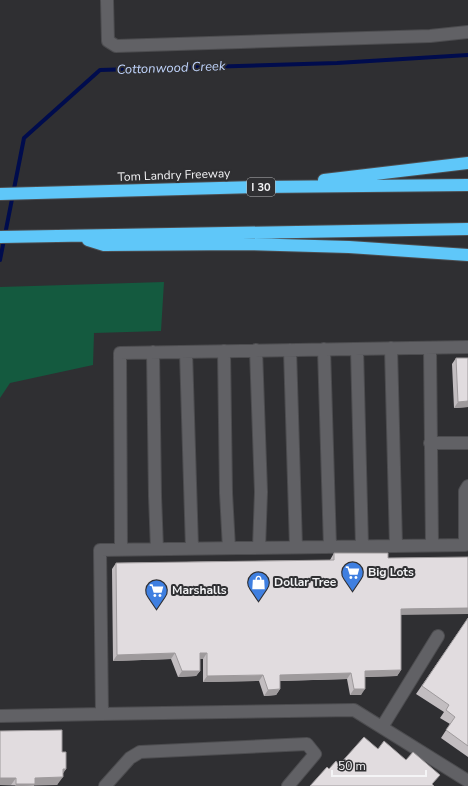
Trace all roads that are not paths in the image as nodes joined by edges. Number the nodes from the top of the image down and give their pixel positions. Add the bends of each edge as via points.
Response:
1 (107, 0) edge
2 (468, 32) edge
3 (468, 163) edge
4 (468, 185) edge
5 (259, 187) junction
6 (0, 194) edge
7 (468, 229) edge
8 (0, 237) edge
9 (73, 237) junction
10 (468, 255) edge
11 (468, 347) edge
12 (391, 348) junction
13 (430, 348) junction
14 (324, 349) junction
15 (357, 349) junction
16 (256, 350) junction
17 (290, 350) junction
18 (224, 351) junction
19 (153, 352) junction
20 (186, 352) junction
21 (430, 443) junction
22 (468, 443) edge
23 (468, 486) edge
24 (432, 545) junction
25 (467, 545) edge
26 (362, 546) junction
27 (396, 546) junction
28 (296, 547) junction
29 (330, 547) junction
30 (192, 548) junction
31 (229, 548) junction
32 (259, 548) junction
33 (121, 549) junction
34 (157, 549) junction
35 (438, 636) dead end
36 (102, 714) junction
37 (0, 716) edge
38 (382, 727) junction
39 (468, 781) edge
40 (105, 786) edge
41 (288, 786) edge

1 - 2 lane via 108,41 116,46 430,36
3 - 5 highway
4 - 5 highway, Tom Landry Freeway / I 30
5 - 6 highway, Tom Landry Freeway / I 30
7 - 9 highway
8 - 9 highway
9 - 10 highway via 104,244 246,244
11 - 13 lane
12 - 13 lane
12 - 15 lane
12 - 27 lane
13 - 21 lane
14 - 15 lane
14 - 17 lane
14 - 29 lane
15 - 26 lane
16 - 17 lane
16 - 18 lane
16 - 32 lane via 261,492
17 - 28 lane
18 - 20 lane
18 - 31 lane
19 - 20 lane
19 - 33 lane via 120,353
19 - 34 lane
20 - 30 lane
21 - 22 lane
21 - 24 lane
23 - 25 lane via 465,491
24 - 25 lane
24 - 27 lane
26 - 27 lane
26 - 29 lane
28 - 29 lane
28 - 32 lane
30 - 31 lane
30 - 34 lane
31 - 32 lane
33 - 34 lane
33 - 36 lane via 100,550
35 - 38 lane
36 - 37 lane
36 - 38 lane via 354,710
38 - 39 lane
40 - 41 lane via 130,758 140,752 307,744 316,754

